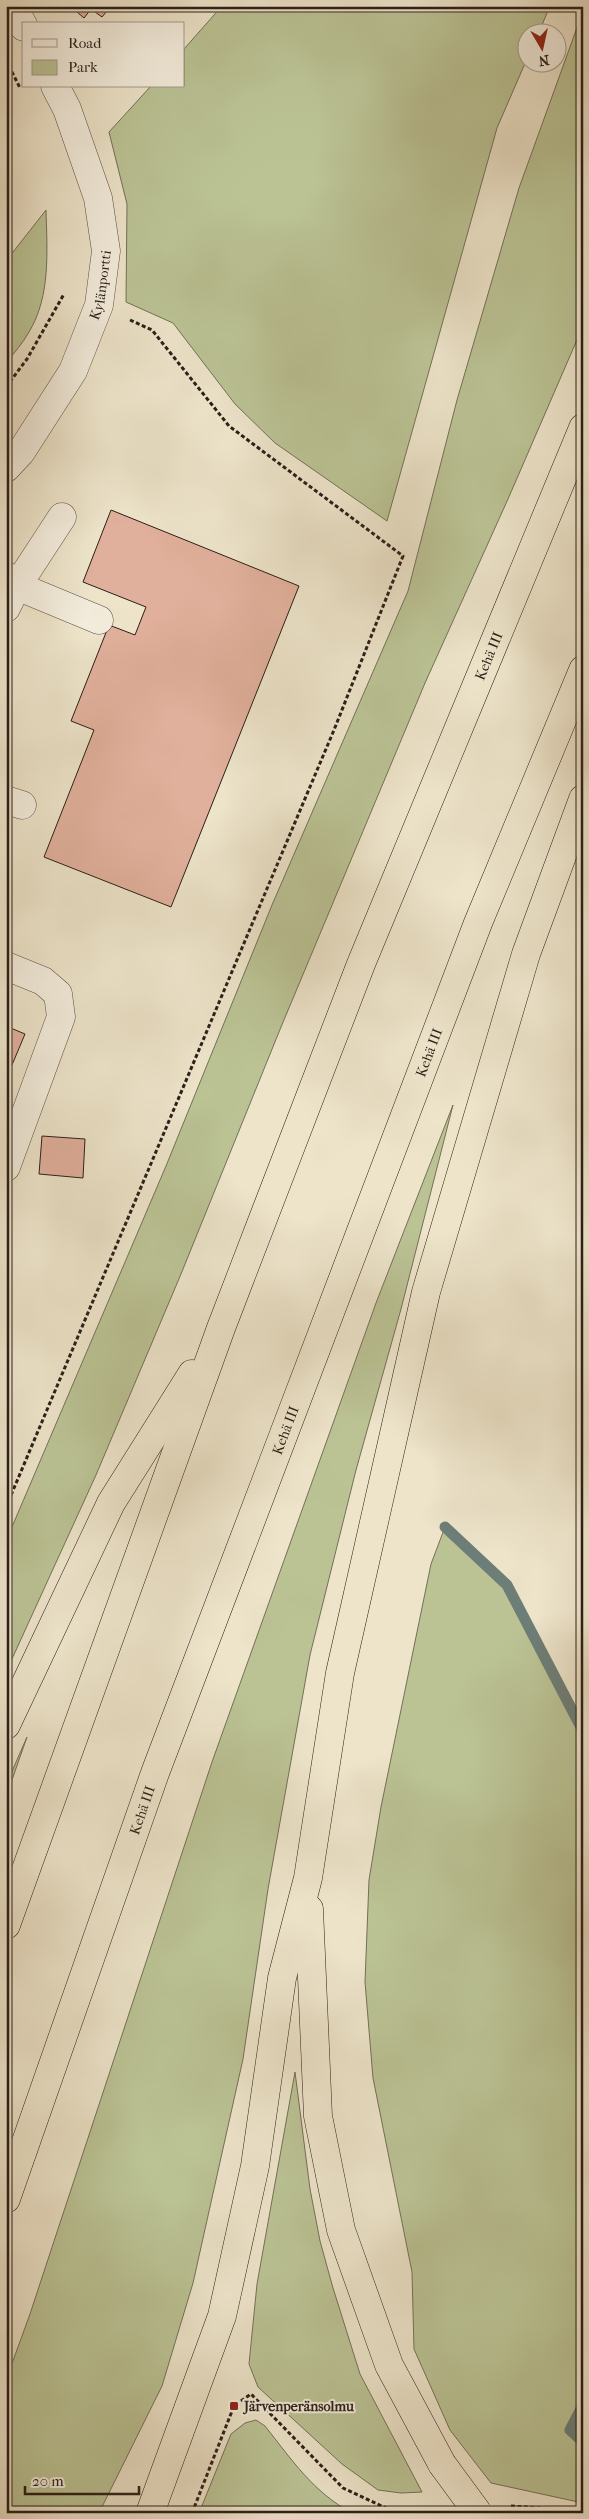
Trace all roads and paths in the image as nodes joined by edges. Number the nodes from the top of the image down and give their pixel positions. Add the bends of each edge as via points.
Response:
1 (12, 6) edge
2 (22, 24) edge
3 (6, 60) edge
4 (56, 88) edge
5 (24, 95) dead end
6 (66, 285) dead end
7 (65, 294) dead end
8 (152, 330) dead end
9 (583, 428) edge
10 (6, 468) edge
11 (62, 517) dead end
12 (10, 590) edge
13 (99, 620) dead end
14 (583, 670) edge
15 (583, 799) edge
16 (6, 966) edge
17 (6, 1168) edge
18 (221, 1328) junction
19 (6, 1507) edge
20 (6, 1725) edge
21 (308, 1878) junction
22 (6, 1925) edge
23 (6, 2199) edge
24 (150, 2513) edge
25 (192, 2513) edge
26 (415, 2513) edge
27 (478, 2513) edge

1 - 2 street
3 - 5 path
4 - 10 street, Kylänportti via 67,109 98,198 106,250 99,306 73,371 21,452
6 - 7 path
8 - 19 path via 229,426 403,556 334,730
9 - 18 highway, Kehä III via 361,964
11 - 12 street
12 - 13 street
14 - 23 highway, Kehä III via 478,923 155,1773
15 - 21 highway via 526,954 426,1292 340,1673
16 - 17 street via 43,981 58,994 61,1016
18 - 20 highway via 111,1503
18 - 22 highway, Kehä III
21 - 24 highway via 282,1978 255,2166 222,2316
21 - 27 highway, bridge via 318,2116 341,2230 389,2365 442,2464
25 - 26 path via 234,2406 251,2394 343,2488 388,2509

